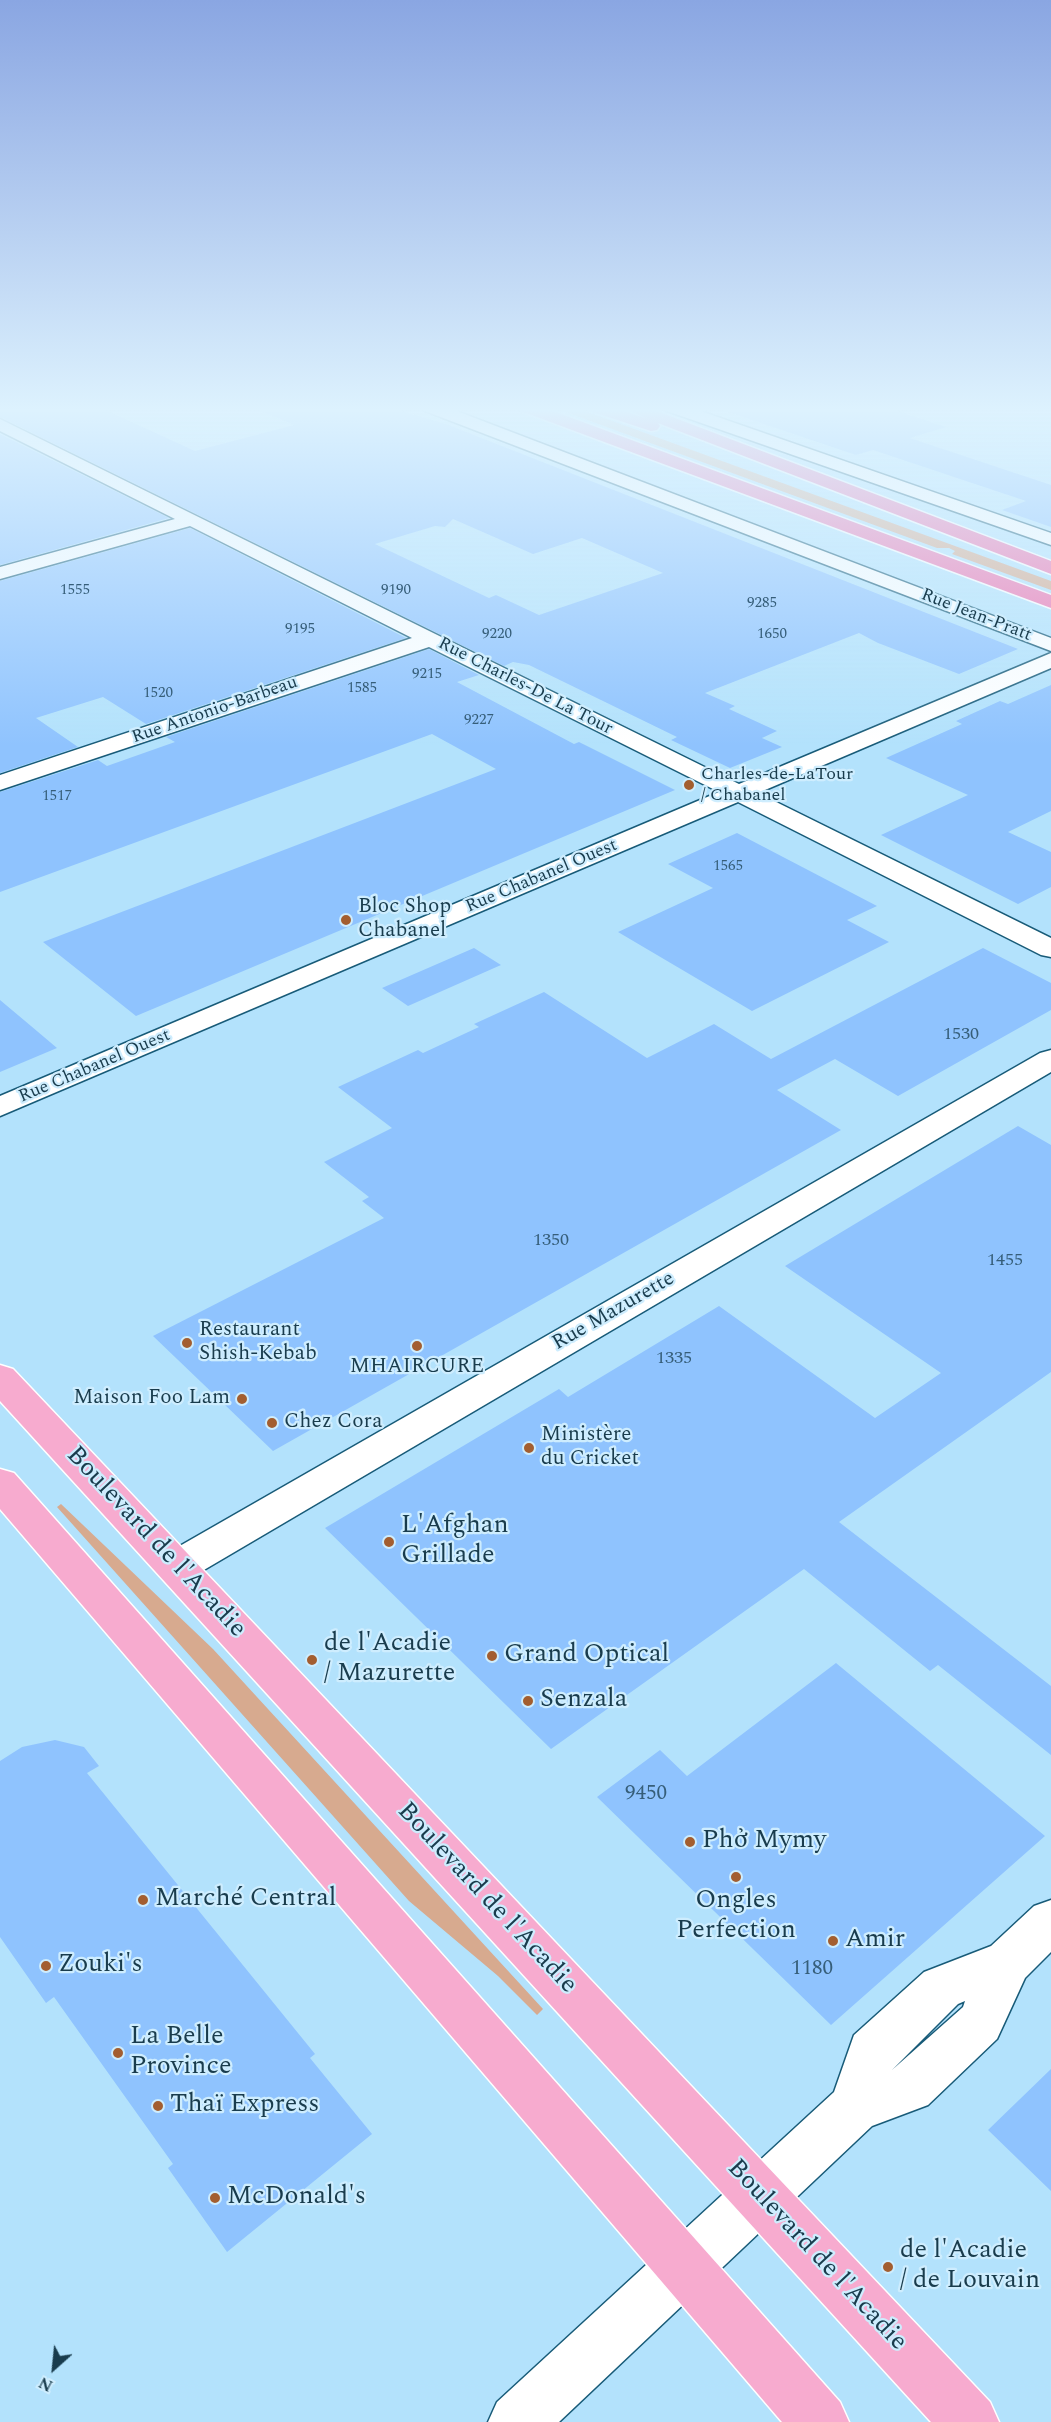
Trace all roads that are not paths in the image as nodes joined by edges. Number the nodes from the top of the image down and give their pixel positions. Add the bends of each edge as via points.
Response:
1 (191, 520) joint
2 (725, 520) edge
3 (831, 520) edge
4 (918, 520) edge
5 (921, 520) edge
6 (997, 520) edge
7 (944, 529) junction
8 (1051, 539) edge
9 (1051, 568) edge
10 (0, 573) edge
11 (1051, 602) edge
12 (430, 639) junction
13 (1051, 645) edge
14 (1051, 660) edge
15 (0, 783) edge
16 (739, 793) junction
17 (1051, 949) edge
18 (1051, 1059) edge
19 (0, 1107) edge
20 (0, 1378) edge
21 (0, 1483) edge
22 (178, 1566) junction
23 (1051, 1921) edge
24 (760, 2196) junction
25 (683, 2266) junction
26 (517, 2422) edge
27 (820, 2422) edge
28 (970, 2422) edge

1 - 10 street
1 - 12 street, Rue Charles-De La Tour
2 - 13 street, Rue Jean-Pratt
3 - 11 highway
4 - 7 highway
5 - 7 highway
6 - 8 street
7 - 9 highway
12 - 15 street, Rue Antonio-Barbeau
12 - 16 street, Rue Charles-De La Tour
14 - 16 street, Rue Chabanel Ouest
16 - 17 street, Rue Charles-De La Tour
16 - 19 street, Rue Chabanel Ouest
18 - 22 street, Rue Mazurette
20 - 22 main road, Boulevard de l'Acadie
21 - 25 main road
22 - 24 main road, Boulevard de l'Acadie
23 - 24 street via 1008,1962 980,2023 910,2088 855,2107
24 - 25 street
24 - 28 main road, Boulevard de l'Acadie
25 - 26 street
25 - 27 main road

